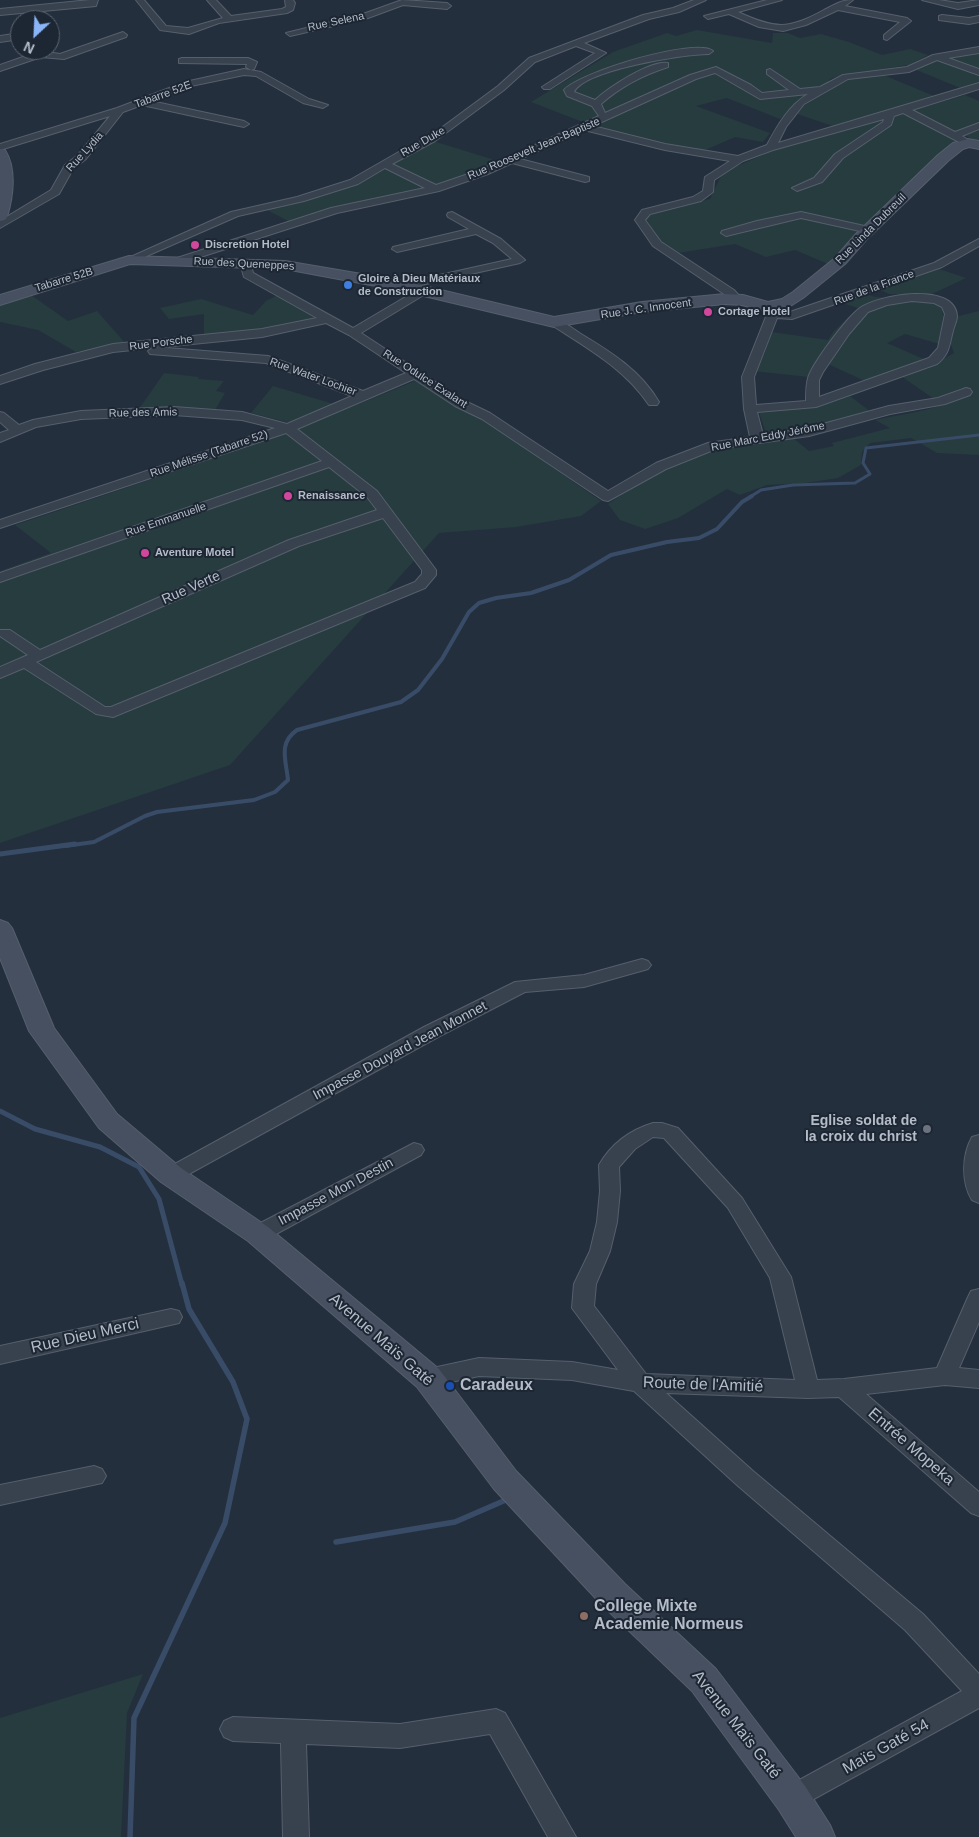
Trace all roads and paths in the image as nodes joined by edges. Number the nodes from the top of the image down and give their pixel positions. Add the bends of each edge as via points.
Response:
1 (94, 0) edge
2 (140, 0) edge
3 (211, 0) edge
4 (289, 0) edge
5 (702, 0) edge
6 (778, 0) edge
7 (849, 0) edge
8 (926, 0) edge
9 (407, 2) edge
10 (936, 2) junction
11 (979, 2) edge
12 (447, 6) dead end
13 (838, 7) junction
14 (730, 11) junction
15 (0, 12) edge
16 (979, 13) edge
17 (708, 16) dead end
18 (229, 18) junction
19 (942, 18) dead end
20 (979, 19) edge
21 (290, 33) dead end
22 (123, 35) dead end
23 (887, 37) dead end
24 (578, 44) junction
25 (979, 50) edge
26 (936, 56) junction
27 (182, 61) dead end
28 (0, 68) edge
29 (244, 72) junction
30 (770, 72) dead end
31 (979, 72) edge
32 (979, 86) edge
33 (823, 90) junction
34 (797, 92) junction
35 (570, 94) junction
36 (141, 102) junction
37 (596, 104) junction
38 (323, 105) dead end
39 (120, 110) junction
40 (904, 110) junction
41 (888, 114) junction
42 (604, 118) junction
43 (244, 124) dead end
44 (979, 126) edge
45 (584, 127) junction
46 (954, 136) junction
47 (974, 144) edge
48 (771, 147) junction
49 (1, 155) edge
50 (739, 159) junction
51 (512, 160) junction
52 (384, 164) junction
53 (585, 179) dead end
54 (797, 188) dead end
55 (435, 189) junction
56 (452, 215) dead end
57 (0, 217) edge
58 (0, 225) edge
59 (478, 230) junction
60 (869, 230) junction
61 (726, 232) dead end
62 (979, 242) edge
63 (397, 249) dead end
64 (205, 258) junction
65 (129, 260) junction
66 (246, 263) junction
67 (403, 286) junction
68 (872, 289) junction
69 (422, 291) junction
70 (736, 299) junction
71 (0, 300) edge
72 (892, 300) junction
73 (770, 311) junction
74 (326, 319) junction
75 (554, 322) junction
76 (353, 333) junction
77 (113, 348) junction
78 (414, 374) junction
79 (0, 380) edge
80 (966, 392) dead end
81 (364, 396) junction
82 (653, 402) dead end
83 (812, 404) junction
84 (750, 408) junction
85 (0, 416) edge
86 (288, 428) junction
87 (18, 430) junction
88 (0, 438) edge
89 (757, 438) junction
90 (331, 462) junction
91 (608, 497) joint
92 (386, 512) junction
93 (0, 524) edge
94 (0, 578) edge
95 (5, 633) dead end
96 (38, 655) junction
97 (24, 661) junction
98 (0, 673) edge
99 (0, 928) edge
100 (642, 965) dead end
101 (979, 1142) edge
102 (414, 1150) dead end
103 (171, 1175) junction
104 (979, 1195) edge
105 (258, 1234) junction
106 (979, 1297) edge
107 (171, 1317) dead end
108 (0, 1355) edge
109 (945, 1376) junction
110 (428, 1378) junction
111 (979, 1379) edge
112 (640, 1383) junction
113 (808, 1388) junction
114 (844, 1388) junction
115 (94, 1476) dead end
116 (0, 1498) edge
117 (979, 1506) edge
118 (979, 1693) edge
119 (233, 1729) dead end
120 (293, 1731) junction
121 (792, 1798) junction
122 (296, 1837) edge
123 (564, 1837) edge
124 (817, 1837) edge

1 - 15 street via 93,4
2 - 18 street via 163,28 189,31
3 - 18 street
4 - 18 street via 290,8 284,11
5 - 24 street, Rue Duke via 646,17
6 - 14 street
7 - 13 street
8 - 10 street
9 - 12 street
9 - 21 street, Rue Selena via 365,16
10 - 11 street via 958,6
10 - 16 street via 954,11
13 - 14 street via 821,16 779,28
13 - 23 street via 907,21
14 - 17 street
19 - 20 street
22 - 28 street via 61,57 40,54
24 - 35 street via 602,53 547,87
24 - 52 street, Rue Duke via 532,60 463,118 432,139
25 - 26 street
26 - 31 street
26 - 33 street via 909,69 846,77
27 - 29 street via 252,62 253,66
29 - 36 street, Tabarre 52E via 188,84
29 - 38 street, Tabarre 52E via 258,74 306,102
30 - 34 street
32 - 40 street
33 - 34 street, Rue Roosevelt Jean-Baptiste
33 - 48 street via 801,102
34 - 42 street, Rue Roosevelt Jean-Baptiste via 760,96 716,70 693,77
35 - 37 street
35 - 37 street via 569,90 585,79 615,69 668,54 707,55 654,68
36 - 39 street, Tabarre 52E
36 - 43 street
37 - 42 street
39 - 49 street, Tabarre 52E
39 - 58 street, Rue Lydia via 82,158 69,167 55,192
40 - 41 street
40 - 46 street
41 - 48 street
41 - 54 street via 888,124 839,156 818,180
42 - 45 street, Rue Roosevelt Jean-Baptiste
44 - 46 street
45 - 50 street via 665,147
45 - 51 street, Rue Roosevelt Jean-Baptiste
46 - 47 street
47 - 60 street, Rue Linda Dubreuil via 958,146 943,158
48 - 50 street
49 - 57 street via 5,184
50 - 70 street via 708,180 708,192 698,200 646,212 640,220 657,244
51 - 53 street
51 - 55 street, Rue Roosevelt Jean-Baptiste
52 - 55 street
52 - 65 street, Rue Duke via 354,182 236,214
55 - 64 street, Rue Roosevelt Jean-Baptiste via 335,210
56 - 59 street
59 - 63 street
59 - 67 street via 520,260
60 - 61 street via 801,214
60 - 73 street, Rue Linda Dubreuil via 822,277
62 - 68 street, Rue de la France via 938,264
64 - 65 street, Rue des Queneppes
64 - 66 street, Rue des Queneppes
65 - 71 street, Tabarre 52B
66 - 67 street, Rue des Queneppes via 285,265
66 - 74 street, Rue Odulce Exalant via 248,275
67 - 69 street, Rue des Queneppes
68 - 72 street
68 - 73 street, Rue de la France via 788,317
69 - 75 street, Rue des Queneppes
69 - 76 street
70 - 73 street, Rue J. C. Innocent
70 - 75 street, Rue J. C. Innocent via 642,307
72 - 83 street via 864,310 844,334 814,376
72 - 83 street via 927,298 948,307 951,315 942,356
73 - 84 street via 749,372
74 - 76 street, Rue Odulce Exalant
74 - 77 street, Rue Porsche via 262,333
75 - 82 street, Rue des Queneppes via 628,372 648,390
76 - 78 street, Rue Odulce Exalant
77 - 79 street, Rue Porsche
77 - 81 street, Rue Water Lochier via 268,360
78 - 81 street, Rue Mélisse (Tabarre 52)
78 - 91 street, Rue Odulce Exalant via 486,416
80 - 89 street, Rue Marc Eddy Jérôme via 941,401 889,410 809,432
81 - 86 street, Rue Mélisse (Tabarre 52)
83 - 84 street
84 - 89 street
85 - 87 street
86 - 87 street, Rue des Amis via 242,416 174,411 81,414
86 - 90 street
86 - 93 street, Rue Mélisse (Tabarre 52)
87 - 88 street, Rue des Amis
89 - 91 street, Rue Marc Eddy Jérôme via 713,446 661,466
90 - 92 street via 372,494
90 - 94 street, Rue Emmanuelle
92 - 96 street, Rue Verte via 294,543
92 - 97 street via 429,570 426,581 113,712 101,711
95 - 96 street
96 - 97 street, Rue Verte
97 - 98 street, Rue Verte
99 - 103 street, Avenue Maïs Gaté via 42,1032 108,1121
100 - 103 street, Impasse Douyard Jean Monnet via 584,981 521,986
101 - 104 street via 973,1161
102 - 105 street, Impasse Mon Destin
103 - 105 street, Avenue Maïs Gaté
105 - 110 street, Avenue Maïs Gaté
106 - 109 street
107 - 108 street, Rue Dieu Merci
109 - 111 street, Route de l'Amitié
109 - 114 street, Route de l'Amitié
110 - 112 street, Route de l'Amitié via 478,1367 572,1371
110 - 121 street, Avenue Maïs Gaté via 506,1480 613,1594 704,1680
112 - 113 street, Route de l'Amitié
112 - 113 street via 583,1308 585,1284 600,1251 607,1222 609,1165 628,1142 654,1129 664,1129 735,1203 780,1277
112 - 118 street via 745,1478 914,1622
113 - 114 street, Route de l'Amitié
114 - 117 street, Entrée Mopeka
115 - 116 street
118 - 121 street, Maïs Gaté 54
119 - 120 street
120 - 122 street
120 - 123 street via 400,1736 496,1721
121 - 124 street, Avenue Maïs Gaté

